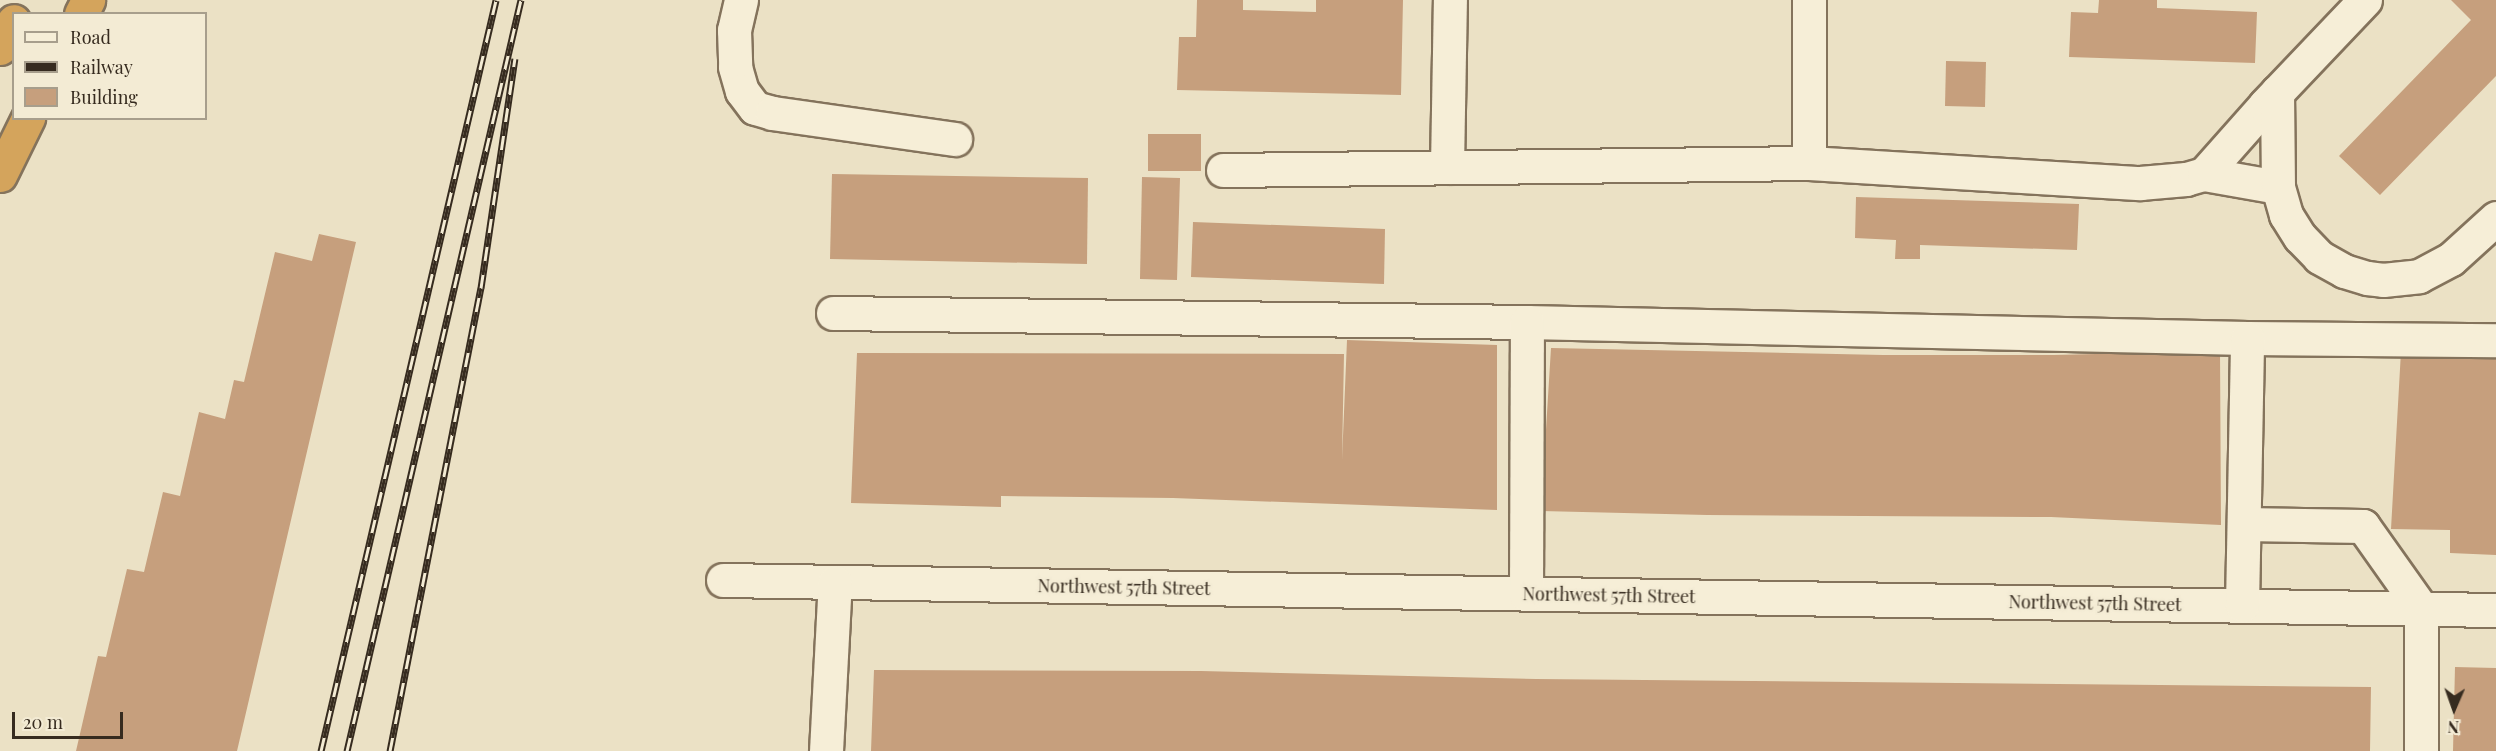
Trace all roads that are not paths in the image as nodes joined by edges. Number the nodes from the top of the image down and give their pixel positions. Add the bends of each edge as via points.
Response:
1 (741, 0) edge
2 (1450, 0) edge
3 (1809, 0) edge
4 (2365, 0) edge
5 (12, 25) edge
6 (0, 48) edge
7 (2277, 92) junction
8 (27, 120) edge
9 (955, 139) dead end
10 (1809, 163) junction
11 (1448, 167) junction
12 (1223, 170) dead end
13 (2204, 174) junction
14 (0, 175) edge
15 (2278, 187) junction
16 (2496, 218) edge
17 (833, 313) dead end
18 (1527, 322) junction
19 (2247, 338) junction
20 (2496, 340) edge
21 (2244, 524) junction
22 (723, 580) dead end
23 (835, 582) junction
24 (1526, 594) junction
25 (2242, 605) junction
26 (2421, 608) junction
27 (2496, 610) edge
28 (826, 751) edge
29 (2421, 751) edge

1 - 9 street via 734,30 735,67 742,91 756,108
2 - 11 street
3 - 10 street
4 - 7 street
5 - 6 highway
7 - 13 street
7 - 15 street
8 - 14 highway
10 - 11 street
10 - 13 street via 2140,183
11 - 12 street
13 - 15 street
15 - 16 street via 2286,215 2319,257 2367,278 2419,276 2451,259
17 - 18 street
18 - 19 street
18 - 24 street
19 - 20 street
19 - 21 street
21 - 25 street
21 - 26 street via 2363,526
22 - 23 street, Northwest 57th Street
23 - 24 street, Northwest 57th Street
23 - 28 street
24 - 25 street, Northwest 57th Street
25 - 26 street, Northwest 57th Street
26 - 27 street, Northwest 57th Street
26 - 29 street

